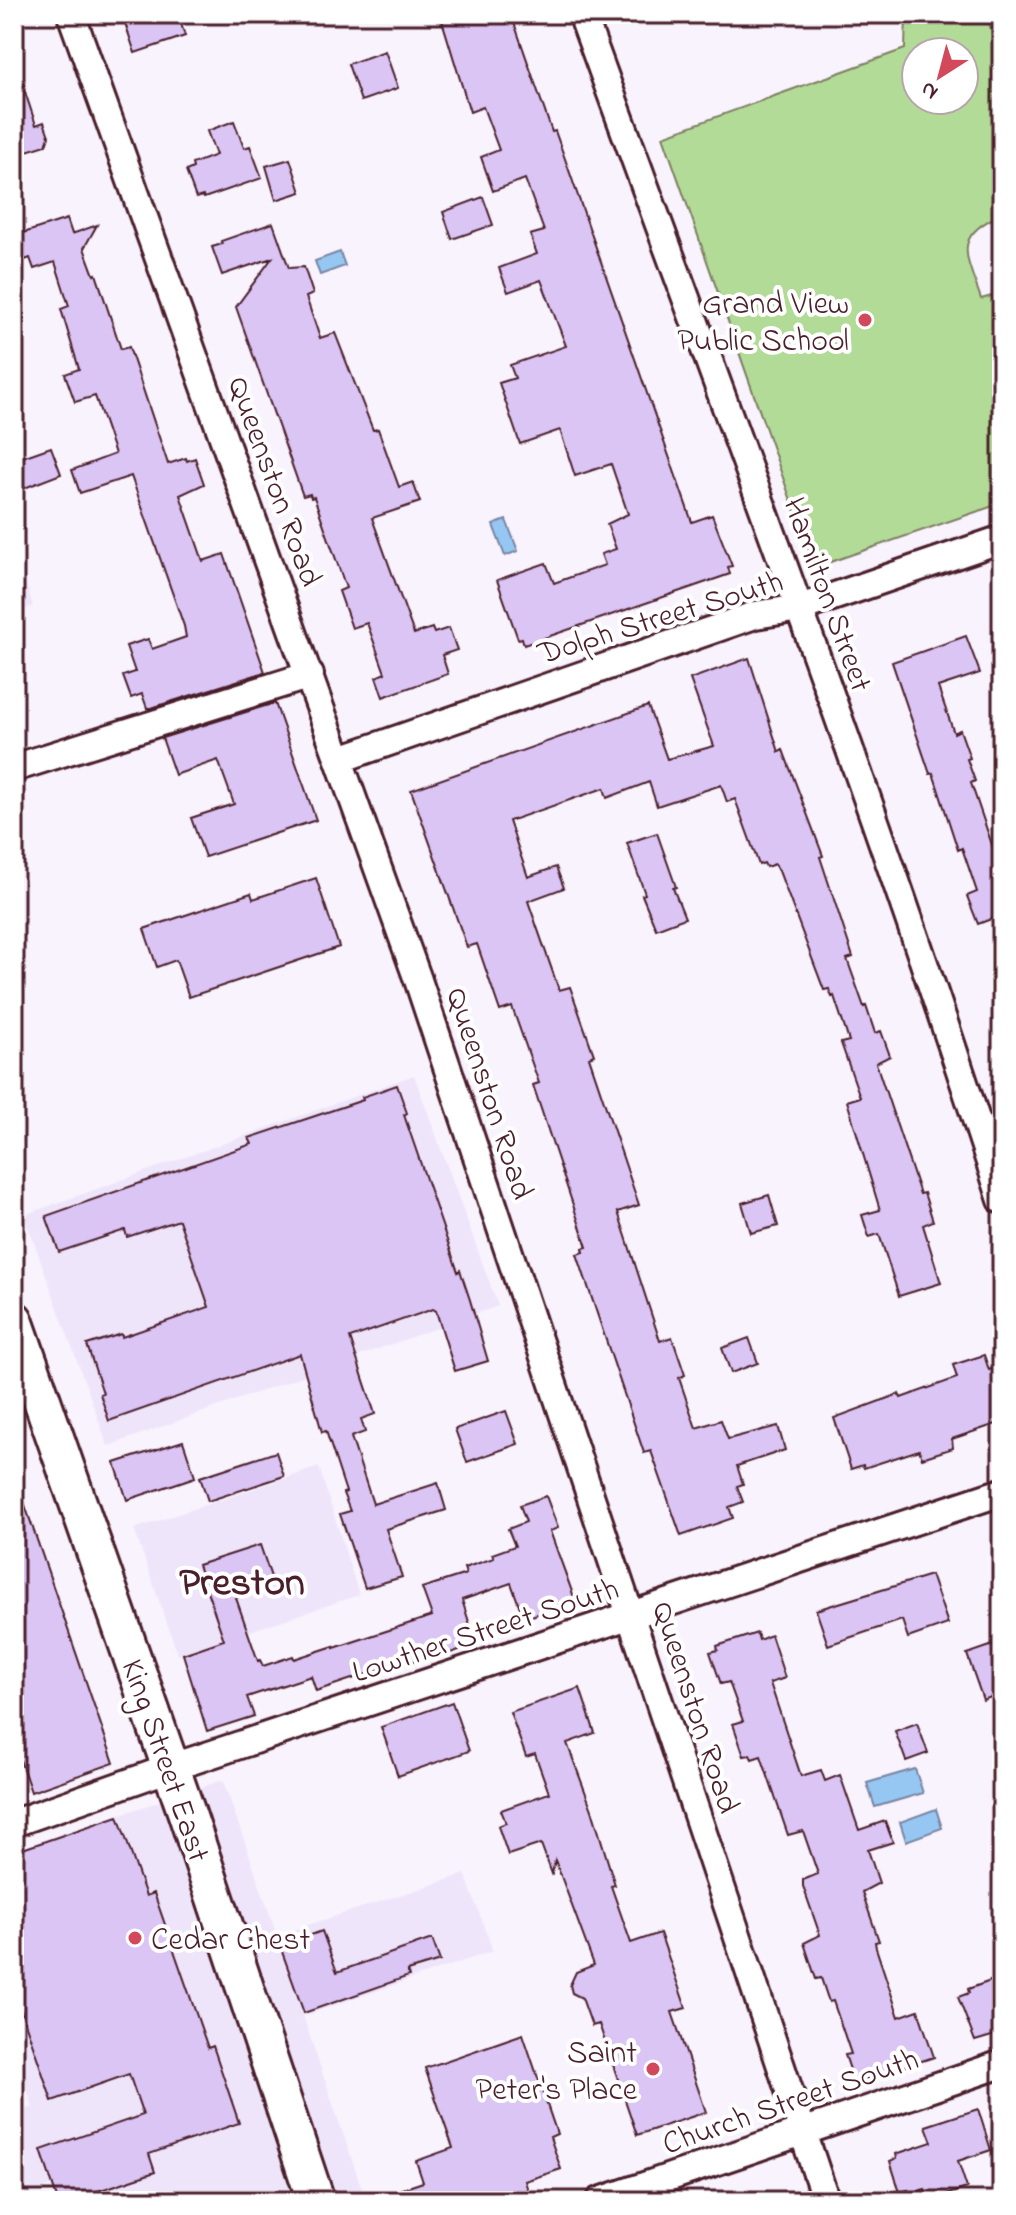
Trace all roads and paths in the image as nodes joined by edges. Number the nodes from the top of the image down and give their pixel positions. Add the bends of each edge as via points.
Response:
1 (71, 14) edge
2 (582, 14) edge
3 (1002, 539) edge
4 (800, 608) junction
5 (310, 675) junction
6 (340, 759) junction
7 (14, 768) edge
8 (1002, 1200) edge
9 (14, 1320) edge
10 (1002, 1492) edge
11 (631, 1616) junction
12 (170, 1768) junction
13 (14, 1823) edge
14 (1002, 2064) edge
15 (803, 2131) junction
16 (316, 2201) edge
17 (600, 2201) edge
18 (826, 2201) edge

1 - 5 street, Queenston Road
2 - 4 street, Hamilton Street
3 - 4 street, Dolph Street South
4 - 6 street, Dolph Street South via 755,615
4 - 8 street, Hamilton Street
5 - 6 street, Queenston Road
5 - 7 street
6 - 11 street, Queenston Road
9 - 12 main road, King Street East
10 - 11 street, Lowther Street South
11 - 12 street, Lowther Street South
11 - 15 street, Queenston Road
12 - 13 street, Lowther Street South
12 - 16 main road, King Street East
14 - 15 street, Church Street South
15 - 17 street, Church Street South
15 - 18 street, Queenston Road

